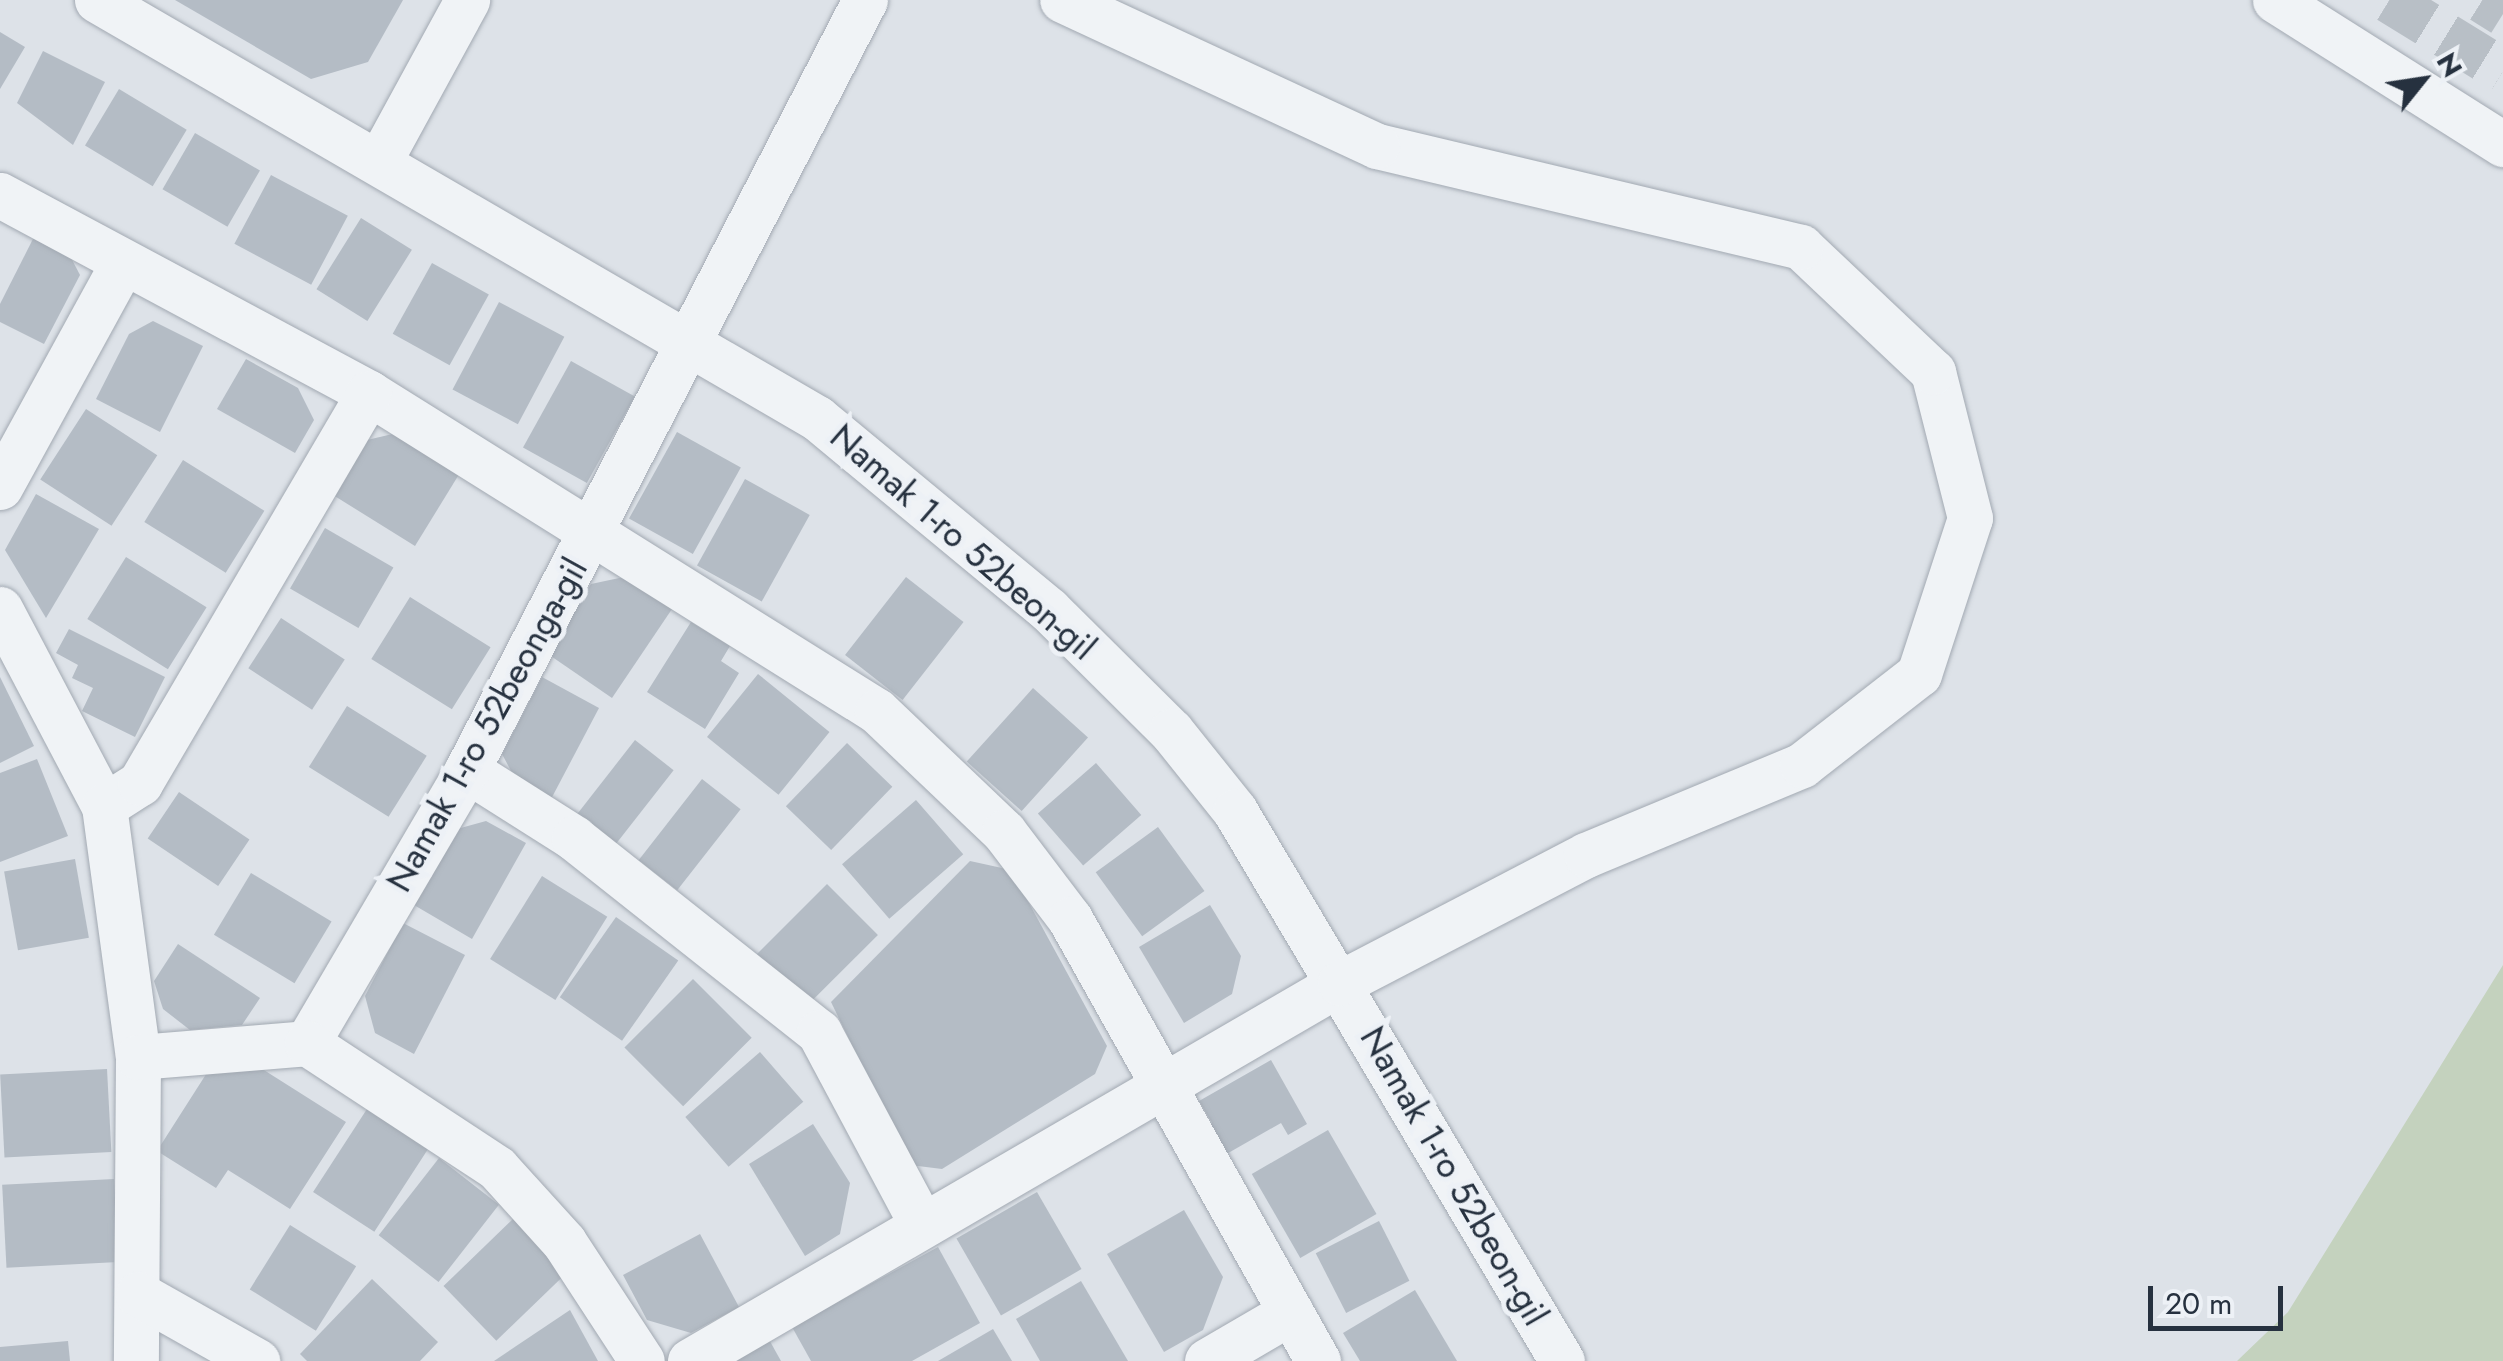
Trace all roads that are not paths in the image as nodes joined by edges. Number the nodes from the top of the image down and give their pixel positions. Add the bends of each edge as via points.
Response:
1 (96, 0) edge
2 (467, 0) edge
3 (865, 0) edge
4 (1062, 0) edge
5 (2275, 0) edge
6 (2503, 144) edge
7 (381, 158) junction
8 (0, 195) edge
9 (123, 262) junction
10 (689, 341) junction
11 (369, 392) junction
12 (0, 488) edge
13 (594, 532) junction
14 (0, 609) edge
15 (466, 770) junction
16 (104, 806) junction
17 (1340, 983) junction
18 (307, 1043) junction
19 (138, 1057) junction
20 (1164, 1085) junction
21 (922, 1226) junction
22 (138, 1294) junction
23 (1291, 1312) junction
24 (136, 1361) edge
25 (256, 1361) edge
26 (642, 1361) edge
27 (690, 1361) edge
28 (1207, 1361) edge
29 (1318, 1361) edge
30 (1562, 1361) edge

1 - 7 street, Namak 1-ro 52beon-gil
2 - 7 street
3 - 10 street
4 - 17 street via 1376,146 1801,247 1932,372 1970,518 1919,674 1802,765 1586,855
5 - 6 street
7 - 10 street, Namak 1-ro 52beon-gil
8 - 9 street, Namak 1-ro 52beonga-gil
9 - 11 street, Namak 1-ro 52beonga-gil
9 - 12 street
10 - 13 street
10 - 17 street, Namak 1-ro 52beon-gil via 817,418 1117,675 1235,810
11 - 13 street, Namak 1-ro 52beonga-gil
11 - 16 street via 140,782
13 - 15 street, Namak 1-ro 52beonga-gil
13 - 20 street via 877,711 1004,832 1070,919
14 - 16 street
15 - 18 street, Namak 1-ro 52beonga-gil
15 - 21 street via 574,838 818,1032
16 - 19 street
17 - 20 street
17 - 30 street, Namak 1-ro 52beon-gil
18 - 19 street
18 - 26 street via 497,1168 564,1242
19 - 22 street
20 - 21 street
20 - 23 street
21 - 27 street
22 - 24 street
22 - 25 street
23 - 28 street
23 - 29 street

